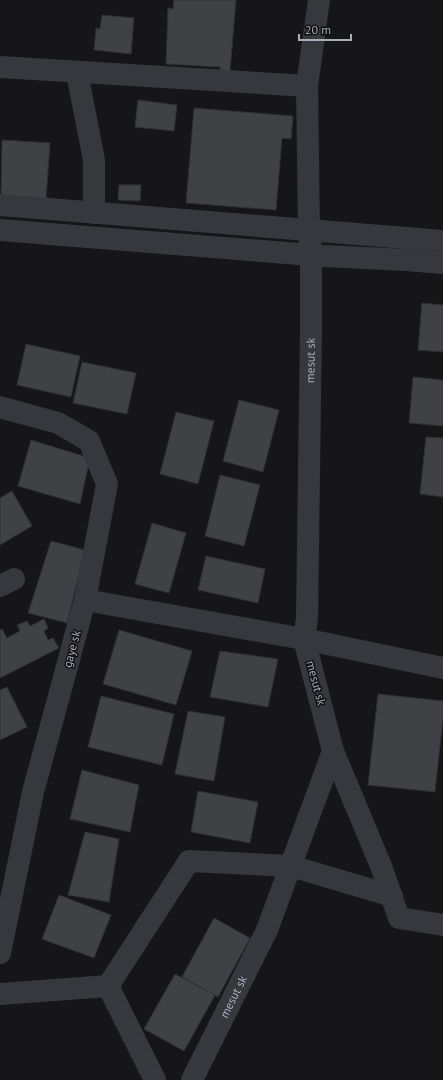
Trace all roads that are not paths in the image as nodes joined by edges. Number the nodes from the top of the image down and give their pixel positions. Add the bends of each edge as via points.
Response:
1 (319, 0) edge
2 (0, 68) edge
3 (77, 73) junction
4 (307, 86) junction
5 (0, 205) edge
6 (94, 213) junction
7 (0, 230) edge
8 (308, 231) junction
9 (443, 241) edge
10 (311, 255) junction
11 (443, 263) edge
12 (0, 407) edge
13 (85, 600) junction
14 (304, 639) junction
15 (443, 668) edge
16 (333, 751) junction
17 (290, 866) junction
18 (392, 896) junction
19 (443, 925) edge
20 (0, 953) edge
21 (108, 986) junction
22 (0, 994) edge
23 (155, 1080) edge
24 (192, 1080) edge

1 - 4 street, mesut sk
2 - 3 street
3 - 4 street
3 - 6 street via 94,160
4 - 8 street, mesut sk
5 - 6 street
6 - 8 street
7 - 10 street
8 - 9 street
8 - 10 street, mesut sk
10 - 11 street
10 - 14 street, mesut sk via 307,610
12 - 13 street, gaye sk via 58,423 89,441 107,484
13 - 14 street
13 - 20 street, gaye sk via 33,792
14 - 15 street
14 - 16 street, mesut sk
16 - 17 street, mesut sk
16 - 18 street
17 - 18 street
17 - 21 street via 189,861
17 - 24 street, mesut sk via 267,930
18 - 19 street via 399,918
21 - 22 street
21 - 23 street

